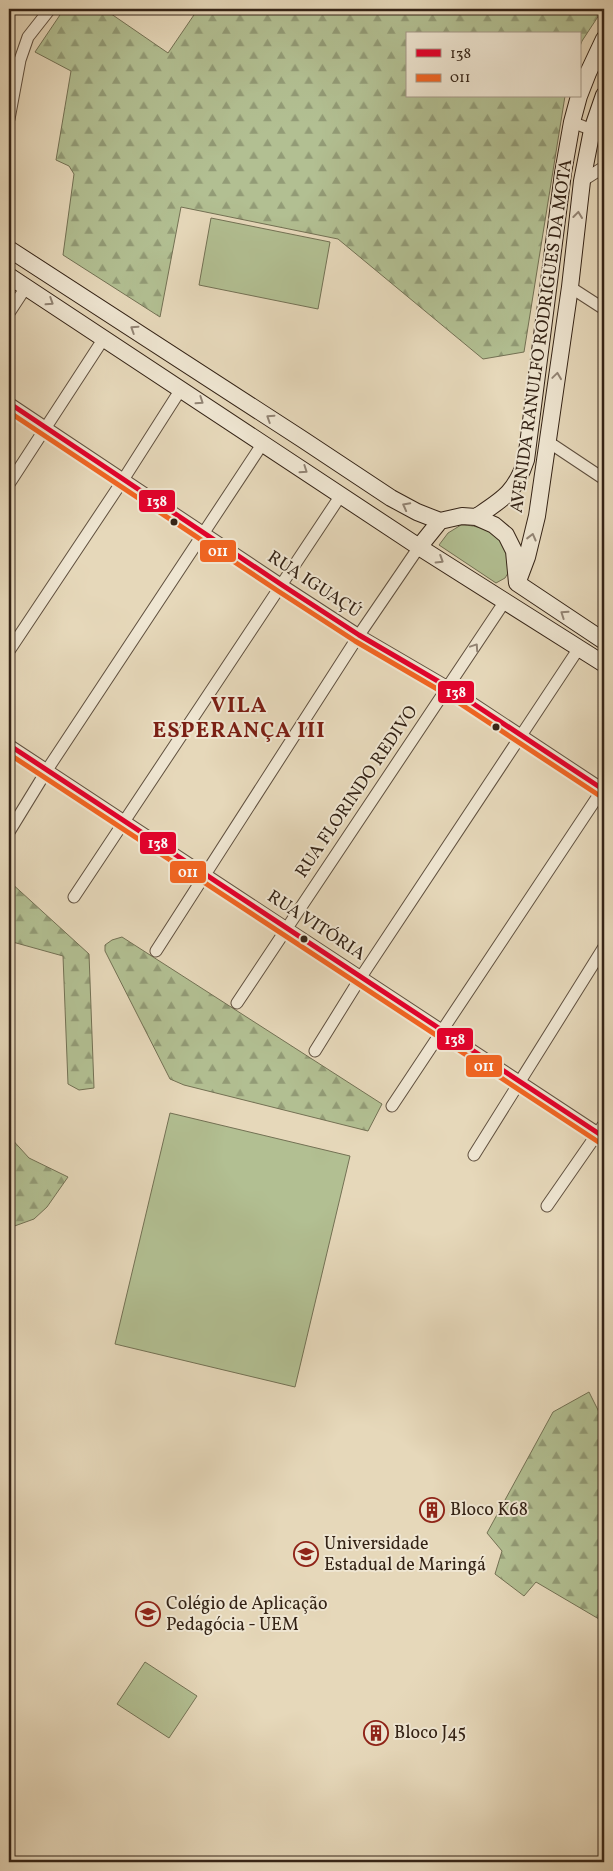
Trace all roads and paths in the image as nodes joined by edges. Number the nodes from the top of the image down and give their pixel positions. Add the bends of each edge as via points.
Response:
1 (50, 9) edge
2 (604, 39) edge
3 (580, 93) edge
4 (604, 94) edge
5 (578, 98) edge
6 (9, 119) edge
7 (572, 122) junction
8 (598, 134) edge
9 (604, 167) edge
10 (582, 181) junction
11 (9, 249) edge
12 (9, 276) edge
13 (26, 287) junction
14 (570, 287) junction
15 (604, 309) edge
16 (9, 313) edge
17 (104, 338) junction
18 (181, 388) junction
19 (9, 403) edge
20 (46, 428) junction
21 (547, 441) junction
22 (263, 443) junction
23 (604, 478) edge
24 (123, 480) junction
25 (9, 484) edge
26 (341, 495) junction
27 (476, 517) junction
28 (440, 521) junction
29 (203, 532) junction
30 (419, 547) junction
31 (517, 583) junction
32 (282, 585) junction
33 (505, 601) junction
34 (359, 635) junction
35 (604, 641) edge
36 (579, 648) junction
37 (9, 651) edge
38 (604, 664) edge
39 (448, 687) junction
40 (521, 735) junction
41 (9, 745) edge
42 (47, 770) junction
43 (604, 789) edge
44 (126, 822) junction
45 (9, 832) edge
46 (206, 875) junction
47 (74, 897) dead end
48 (287, 928) junction
49 (604, 947) edge
50 (156, 950) dead end
51 (361, 977) junction
52 (237, 1004) dead end
53 (442, 1030) junction
54 (315, 1051) dead end
55 (520, 1081) junction
56 (392, 1106) dead end
57 (602, 1131) edge
58 (474, 1155) dead end
59 (547, 1206) dead end

1 - 6 street via 28,37 20,60
2 - 3 main road, AVENIDA RANULFO RODRIGUES DA MOTA
4 - 8 main road, AVENIDA RANULFO RODRIGUES DA MOTA
5 - 7 main road, AVENIDA RANULFO RODRIGUES DA MOTA
7 - 8 street
7 - 27 main road, AVENIDA RANULFO RODRIGUES DA MOTA via 526,460 512,490
8 - 10 main road, AVENIDA RANULFO RODRIGUES DA MOTA
9 - 10 street
14 -> 10 main road, AVENIDA RANULFO RODRIGUES DA MOTA
28 -> 11 main road via 391,498
12 - 13 main road
13 - 16 street
13 -> 17 main road
14 - 15 street
21 -> 14 main road, AVENIDA RANULFO RODRIGUES DA MOTA
17 - 18 main road
17 - 20 street
18 -> 22 main road
18 - 24 street
19 - 20 street, RUA IGUAÇÚ
20 - 24 street, RUA IGUAÇÚ
20 - 25 street
21 - 23 street
31 -> 21 main road, AVENIDA RANULFO RODRIGUES DA MOTA via 537,516
22 -> 26 main road
22 - 29 street
24 - 29 street, RUA IGUAÇÚ
24 - 37 street
26 - 30 main road
26 - 32 street
27 - 28 main road via 462,516
27 - 31 main road via 506,535 514,551
28 - 30 main road
29 - 32 street, RUA IGUAÇÚ
29 - 42 street
30 -> 33 main road
30 - 34 street
31 - 33 main road, AVENIDA RANULFO RODRIGUES DA MOTA
35 -> 31 main road
32 - 34 street, RUA IGUAÇÚ
32 - 44 street
33 - 36 main road
39 -> 33 street, RUA FLORINDO REDIVO
34 - 39 street, RUA IGUAÇÚ
34 - 46 street
36 - 38 main road
36 - 40 street
39 - 40 street, RUA IGUAÇÚ
39 - 48 street, RUA FLORINDO REDIVO
40 - 43 street, RUA IGUAÇÚ
40 - 51 street
41 - 42 street, RUA VITÓRIA
42 - 44 street, RUA VITÓRIA
42 - 45 street
43 - 53 street
44 - 46 street, RUA VITÓRIA
44 - 47 street
46 - 48 street, RUA VITÓRIA
46 - 50 street
48 - 51 street, RUA VITÓRIA
48 - 52 street, RUA FLORINDO REDIVO
49 - 55 street
51 - 53 street, RUA VITÓRIA
51 - 54 street
53 - 55 street, RUA VITÓRIA
53 - 56 street
55 - 57 street, RUA VITÓRIA
55 - 58 street
57 - 59 street

